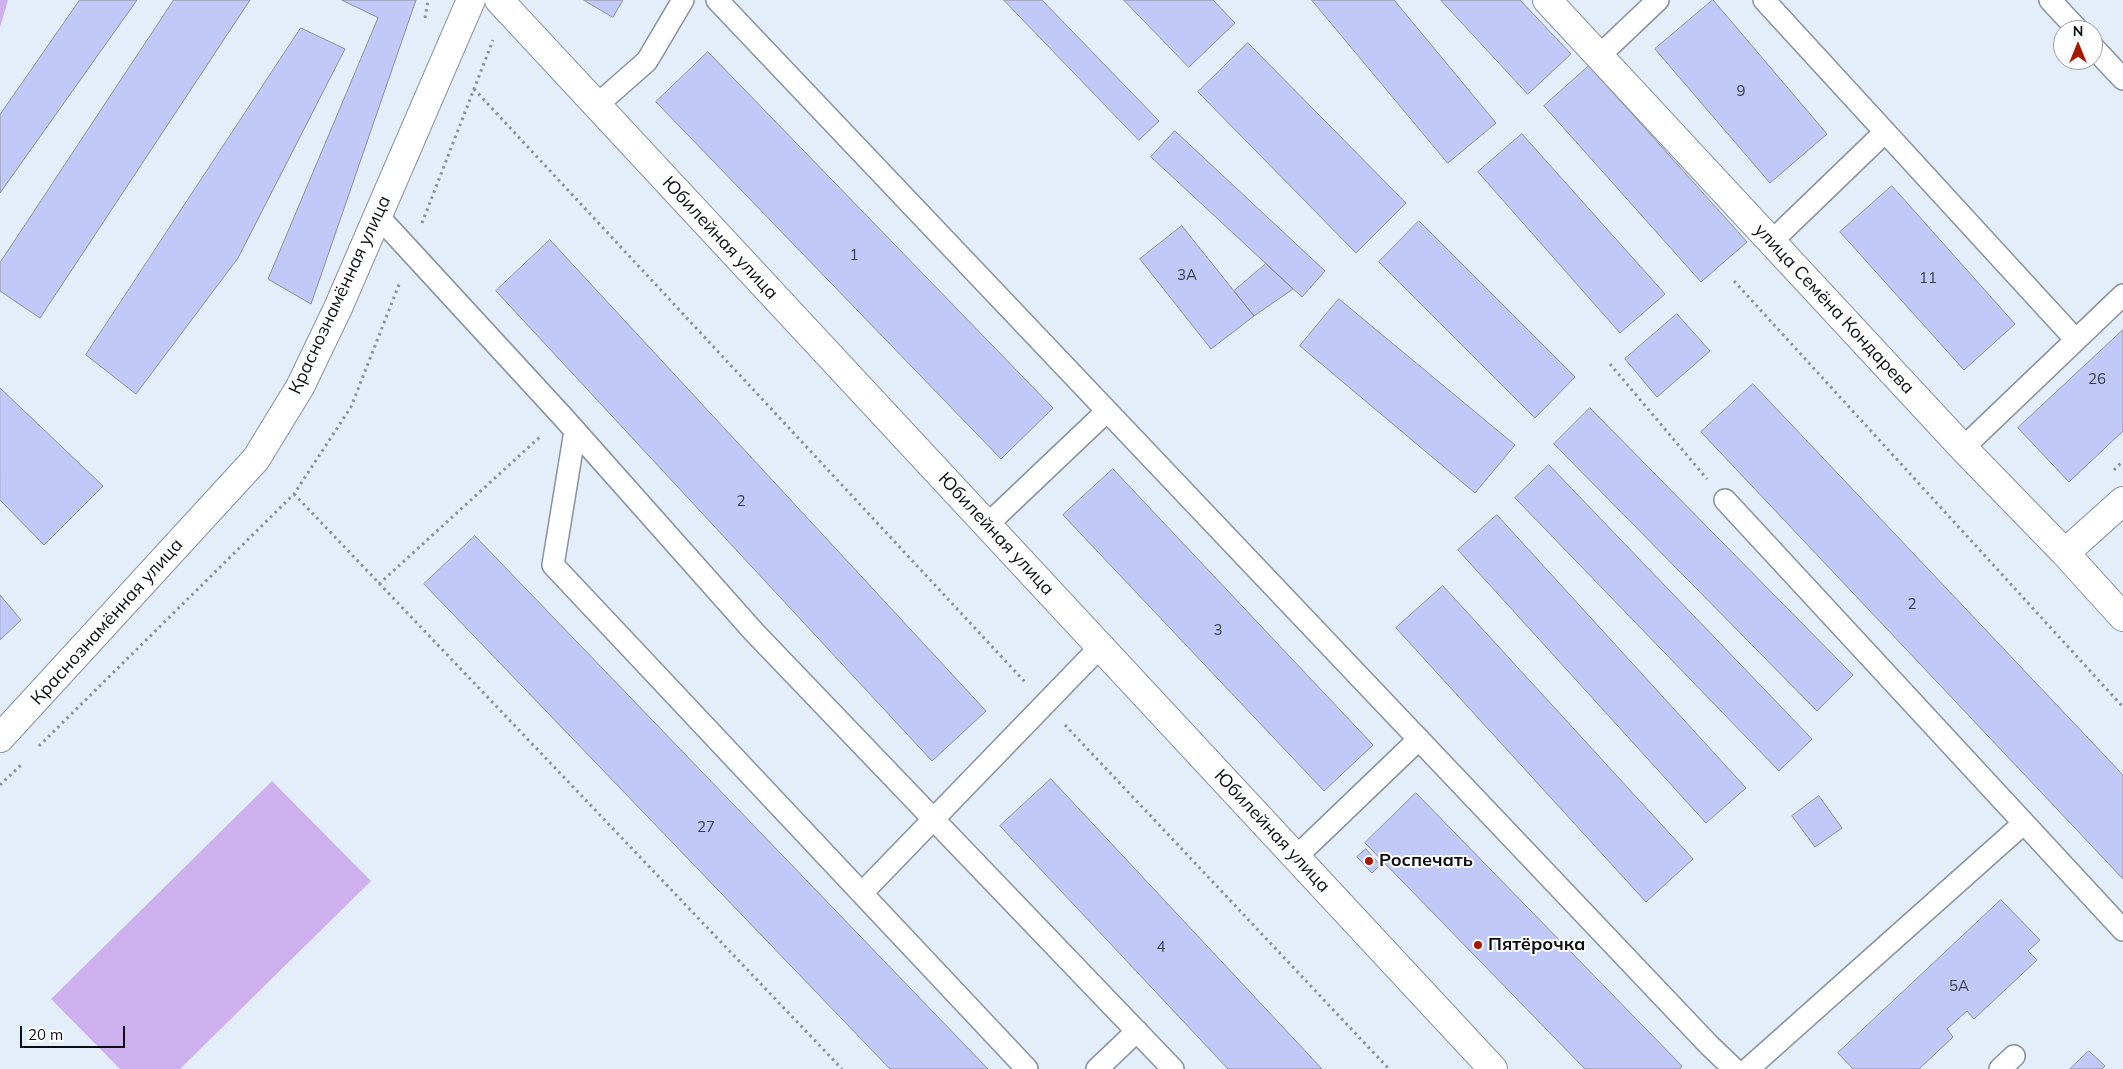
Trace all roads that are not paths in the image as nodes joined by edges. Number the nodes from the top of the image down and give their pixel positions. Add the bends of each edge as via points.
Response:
1 (499, 0) edge
2 (682, 0) edge
3 (717, 0) edge
4 (1548, 0) edge
5 (1658, 0) edge
6 (1764, 0) edge
7 (2050, 0) edge
8 (464, 3) edge
9 (2069, 20) edge
10 (1599, 56) junction
11 (2103, 58) edge
12 (2123, 80) edge
13 (597, 105) junction
14 (1885, 132) junction
15 (378, 216) junction
16 (1771, 242) junction
17 (2123, 296) edge
18 (2076, 340) junction
19 (1107, 411) junction
20 (569, 424) junction
21 (1963, 448) junction
22 (1725, 500) road end
23 (2123, 501) edge
24 (987, 524) junction
25 (2066, 553) junction
26 (2123, 617) edge
27 (1100, 647) junction
28 (0, 738) edge
29 (1419, 740) junction
30 (934, 819) junction
31 (2024, 823) junction
32 (1296, 857) junction
33 (862, 893) junction
34 (2123, 930) edge
35 (1137, 1031) junction
36 (1027, 1069) edge
37 (1097, 1069) edge
38 (1173, 1069) edge
39 (1493, 1069) edge
40 (1734, 1069) edge
41 (1748, 1069) edge

1 - 13 street, Юбилейная улица
2 - 13 lane via 647,61
3 - 19 lane
4 - 10 street, улица Семёна Кондарева
5 - 10 lane
6 - 14 lane
7 - 9 lane
8 - 15 street, Краснознамённая улица
10 - 16 street, улица Семёна Кондарева
11 - 12 lane
13 - 24 street, Юбилейная улица
14 - 16 lane
14 - 18 lane
15 - 20 lane
15 - 28 street, Краснознамённая улица via 300,387 256,459
16 - 21 street, улица Семёна Кондарева
17 - 18 lane
18 - 21 lane
19 - 24 lane
19 - 29 lane
20 - 30 lane via 754,632
20 - 33 lane via 553,565
21 - 25 street, улица Семёна Кондарева
22 - 31 lane
23 - 25 street
24 - 27 street, Юбилейная улица
25 - 26 street, улица Семёна Кондарева
27 - 30 lane
27 - 32 street, Юбилейная улица
29 - 32 lane
29 - 40 lane
30 - 33 lane
30 - 35 lane
31 - 34 lane
31 - 41 lane
32 - 39 street, Юбилейная улица
33 - 36 lane
35 - 37 lane
35 - 38 lane

